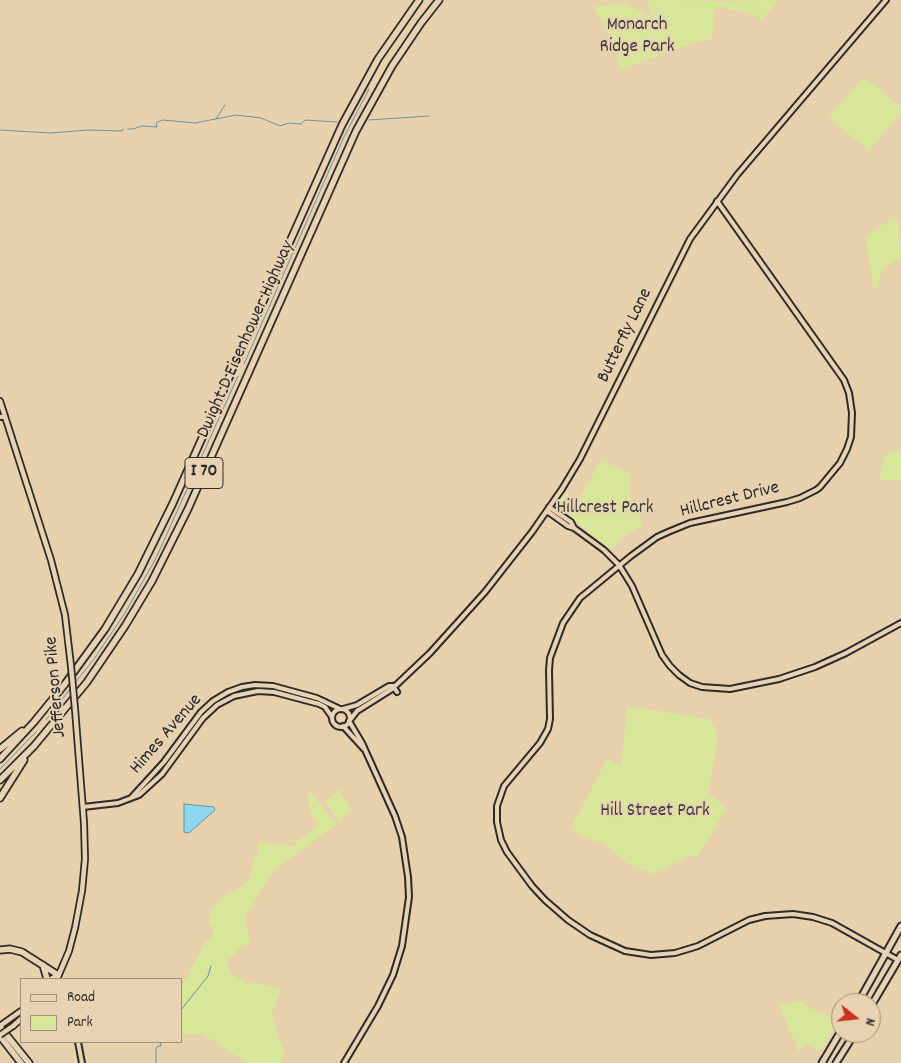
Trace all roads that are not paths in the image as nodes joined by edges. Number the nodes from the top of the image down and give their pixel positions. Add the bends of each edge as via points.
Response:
1 (419, 0) edge
2 (439, 0) edge
3 (886, 0) edge
4 (717, 202) junction
5 (0, 402) edge
6 (2, 419) edge
7 (548, 509) junction
8 (619, 565) junction
9 (901, 623) edge
10 (392, 687) junction
11 (293, 691) junction
12 (281, 694) junction
13 (342, 709) junction
14 (41, 712) junction
15 (332, 717) junction
16 (349, 720) junction
17 (343, 726) junction
18 (34, 746) junction
19 (0, 749) edge
20 (364, 749) junction
21 (0, 759) edge
22 (0, 780) edge
23 (0, 798) edge
24 (131, 798) junction
25 (83, 807) junction
26 (901, 926) edge
27 (0, 950) edge
28 (887, 953) junction
29 (900, 958) edge
30 (42, 965) junction
31 (47, 978) edge
32 (59, 978) edge
33 (864, 993) edge
34 (879, 993) edge
35 (20, 1012) edge
36 (20, 1020) edge
37 (0, 1027) edge
38 (0, 1035) edge
39 (78, 1043) edge
40 (834, 1043) edge
41 (849, 1043) edge
42 (22, 1063) edge
43 (29, 1063) edge
44 (82, 1063) edge
45 (344, 1063) edge
46 (822, 1063) edge
47 (836, 1063) edge

1 - 14 highway, Dwight D Eisenhower Highway / I 70 via 378,60 342,125 151,550 105,629
2 - 18 highway, Dwight D Eisenhower Highway / I 70 via 392,66 356,131 188,509 152,581 108,652
3 - 4 street, Butterfly Lane
4 - 7 street, Butterfly Lane via 690,239 580,459
4 - 8 street, Hillcrest Drive via 839,371 849,392 851,437 840,463 816,490 786,502 690,523 657,537
5 - 6 main road, Jefferson Pike
6 - 25 main road, Jefferson Pike, bridge via 62,600
7 - 8 street via 571,522
7 - 10 street, Butterfly Lane via 485,592 425,658
8 - 9 street via 632,586 662,655 679,676 702,687 730,689 779,679 846,653
8 - 28 street, Hillcrest Drive via 580,598 560,628 550,658 548,729 508,780 497,806 497,822 507,852 532,886 559,913 590,935 625,951 651,955 675,953 698,946 749,920 786,914 832,923
10 - 13 street, Butterfly Lane
10 - 16 street, Butterfly Lane via 357,710
11 - 12 street
11 - 13 street, Himes Avenue
11 - 24 street, Himes Avenue via 256,685 219,697 200,712 164,762
12 - 15 street, Himes Avenue via 319,704
12 - 24 street, Himes Avenue via 249,692 217,705 200,721 162,774
13 - 15 street via 334,712
13 - 16 street via 349,714
14 - 19 highway
14 - 21 highway, Dwight D Eisenhower Highway / I 70
15 - 17 street via 334,724
16 - 17 street
16 - 20 street
17 - 20 street
18 - 22 highway, Dwight D Eisenhower Highway / I 70
18 - 23 highway
20 - 45 street via 402,836 409,897 404,939 393,975
24 - 25 street, Himes Avenue via 118,804
25 - 32 main road, Jefferson Pike via 85,859 80,909
26 - 28 main road
27 - 30 highway via 22,952
28 - 29 street, Hillcrest Drive
28 - 33 main road
29 - 34 main road
30 - 31 highway
30 - 32 highway
35 - 37 main road
36 - 38 main road, bridge
37 - 43 highway
38 - 42 highway
39 - 44 street
40 - 46 main road
41 - 47 main road

